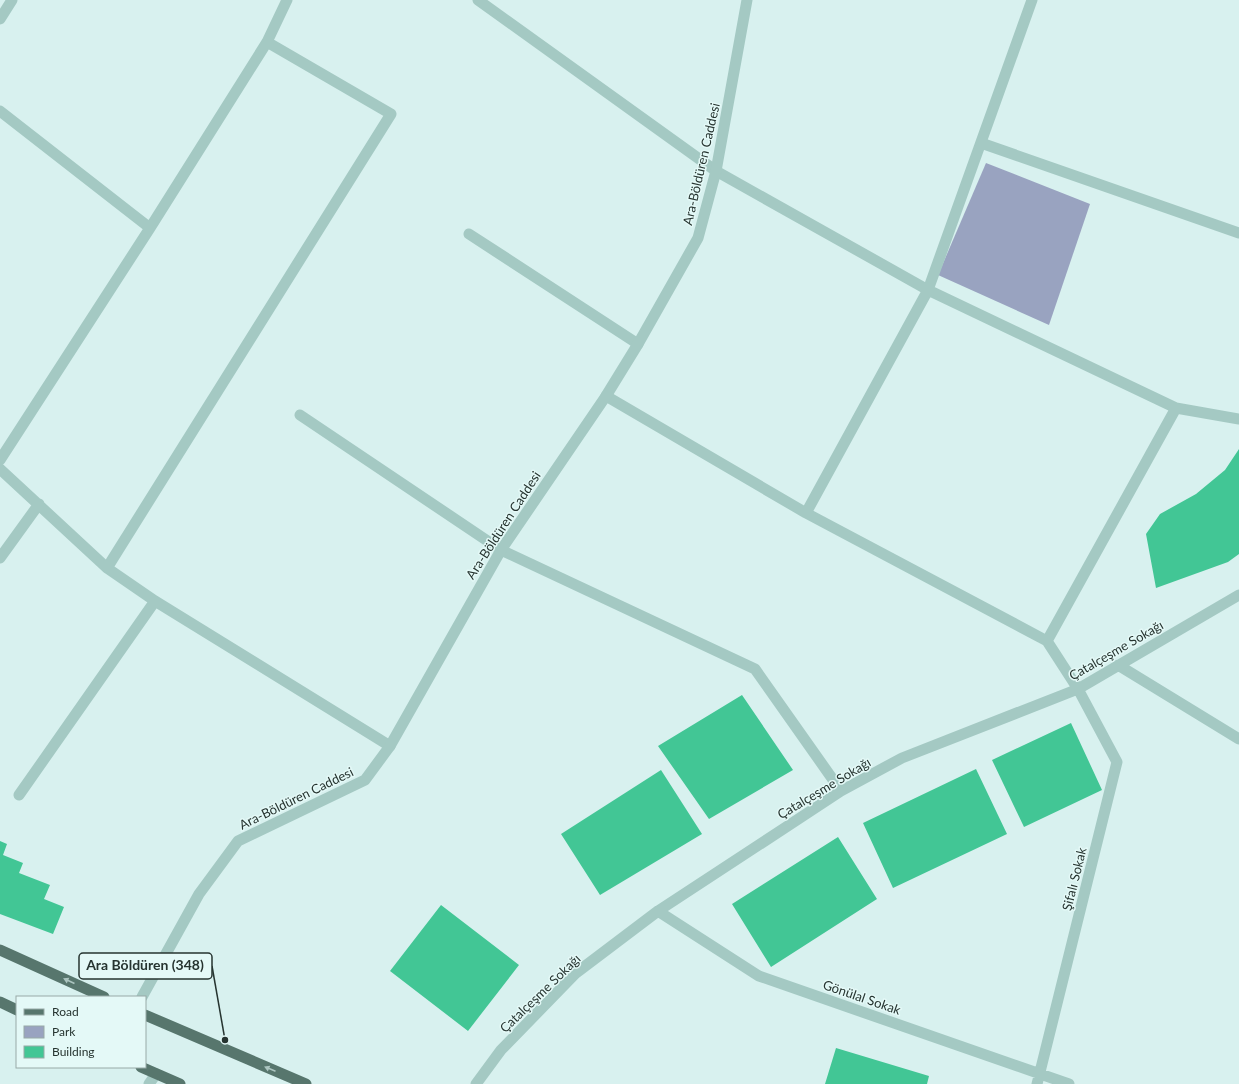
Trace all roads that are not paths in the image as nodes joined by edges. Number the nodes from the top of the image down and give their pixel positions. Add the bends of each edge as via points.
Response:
1 (12, 0) edge
2 (287, 0) edge
3 (478, 0) edge
4 (748, 0) edge
5 (1032, 0) edge
6 (0, 19) edge
7 (267, 42) junction
8 (0, 111) edge
9 (981, 143) junction
10 (716, 171) junction
11 (150, 228) junction
12 (1239, 233) edge
13 (469, 234) dead end
14 (928, 290) junction
15 (638, 344) junction
16 (606, 396) junction
17 (1176, 408) junction
18 (300, 415) dead end
19 (1239, 419) edge
20 (0, 460) edge
21 (0, 469) edge
22 (39, 504) junction
23 (806, 513) junction
24 (501, 550) junction
25 (0, 558) edge
26 (107, 568) junction
27 (1239, 595) edge
28 (155, 601) junction
29 (1047, 641) junction
30 (1118, 665) junction
31 (1078, 689) junction
32 (1239, 739) edge
33 (390, 746) junction
34 (841, 791) junction
35 (19, 795) dead end
36 (658, 911) junction
37 (0, 950) edge
38 (102, 996) edge
39 (143, 996) edge
40 (0, 1002) edge
41 (16, 1010) edge
42 (146, 1015) edge
43 (143, 1068) edge
44 (156, 1074) junction
45 (1038, 1079) edge
46 (149, 1084) edge
47 (180, 1084) edge
48 (306, 1084) edge
49 (476, 1084) edge
50 (1069, 1084) edge

1 - 6 street
2 - 7 street
3 - 10 street
4 - 10 street, Ara-Böldüren Caddesi
5 - 9 street
7 - 11 street
7 - 26 street via 391,114
8 - 11 street
9 - 12 street
9 - 14 street
10 - 14 street
10 - 15 street, Ara-Böldüren Caddesi via 698,238
11 - 20 street
13 - 15 street
14 - 17 street
14 - 23 street
15 - 16 street, Ara-Böldüren Caddesi
16 - 23 street
16 - 24 street, Ara-Böldüren Caddesi
17 - 19 street
17 - 29 street
18 - 24 street
21 - 22 street
22 - 25 street
22 - 26 street
23 - 29 street
24 - 33 street, Ara-Böldüren Caddesi
24 - 34 street via 755,669
26 - 28 street
27 - 30 street, Çatalçeşme Sokağı
28 - 33 street
28 - 35 street
29 - 31 street, Şifalı Sokak
30 - 31 street, Çatalçeşme Sokağı
30 - 32 street
31 - 34 street, Çatalçeşme Sokağı via 902,758
31 - 45 street, Şifalı Sokak via 1118,762
33 - 39 street, Ara-Böldüren Caddesi via 365,780 238,841 199,894
34 - 36 street, Çatalçeşme Sokağı
36 - 45 street, Gönülal Sokak via 759,976
36 - 49 street, Çatalçeşme Sokağı via 576,973 501,1050
38 -> 37 main road
40 - 41 main road
48 -> 42 main road
43 - 44 main road
44 - 46 street
44 - 47 main road
45 - 50 street, Gönülal Sokak

